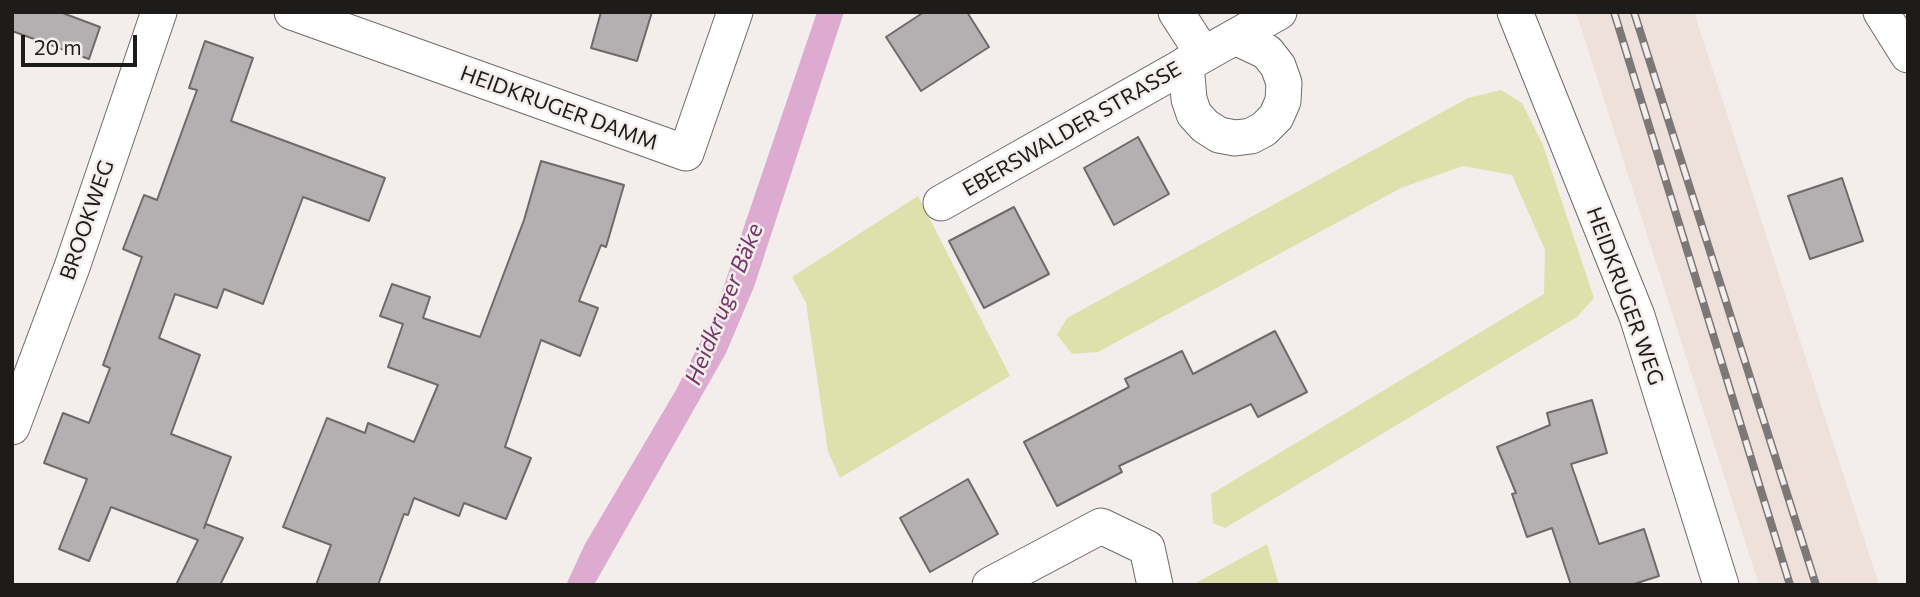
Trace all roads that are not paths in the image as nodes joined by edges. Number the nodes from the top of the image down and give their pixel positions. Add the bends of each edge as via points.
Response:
1 (159, 12) edge
2 (292, 12) edge
3 (735, 12) edge
4 (1176, 12) edge
5 (1279, 12) edge
6 (1515, 12) edge
7 (1881, 12) edge
8 (1235, 37) junction
9 (1908, 55) edge
10 (1194, 59) junction
11 (941, 203) dead end
12 (12, 427) edge
13 (990, 585) edge
14 (1155, 585) edge
15 (1721, 585) edge

1 - 12 street, BROOKWEG
2 - 3 street, HEIDKRUGER DAMM via 686,153
4 - 10 street, EBERSWALDER STRASSE
5 - 8 street, EBERSWALDER STRASSE
6 - 15 street, HEIDKRUGER WEG via 1637,316
7 - 9 street
8 - 10 street, EBERSWALDER STRASSE
8 - 10 street via 1267,52 1284,83 1280,109 1264,129 1251,136 1219,135 1194,114 1189,99
10 - 11 street, EBERSWALDER STRASSE
13 - 14 street via 1101,526 1147,548

